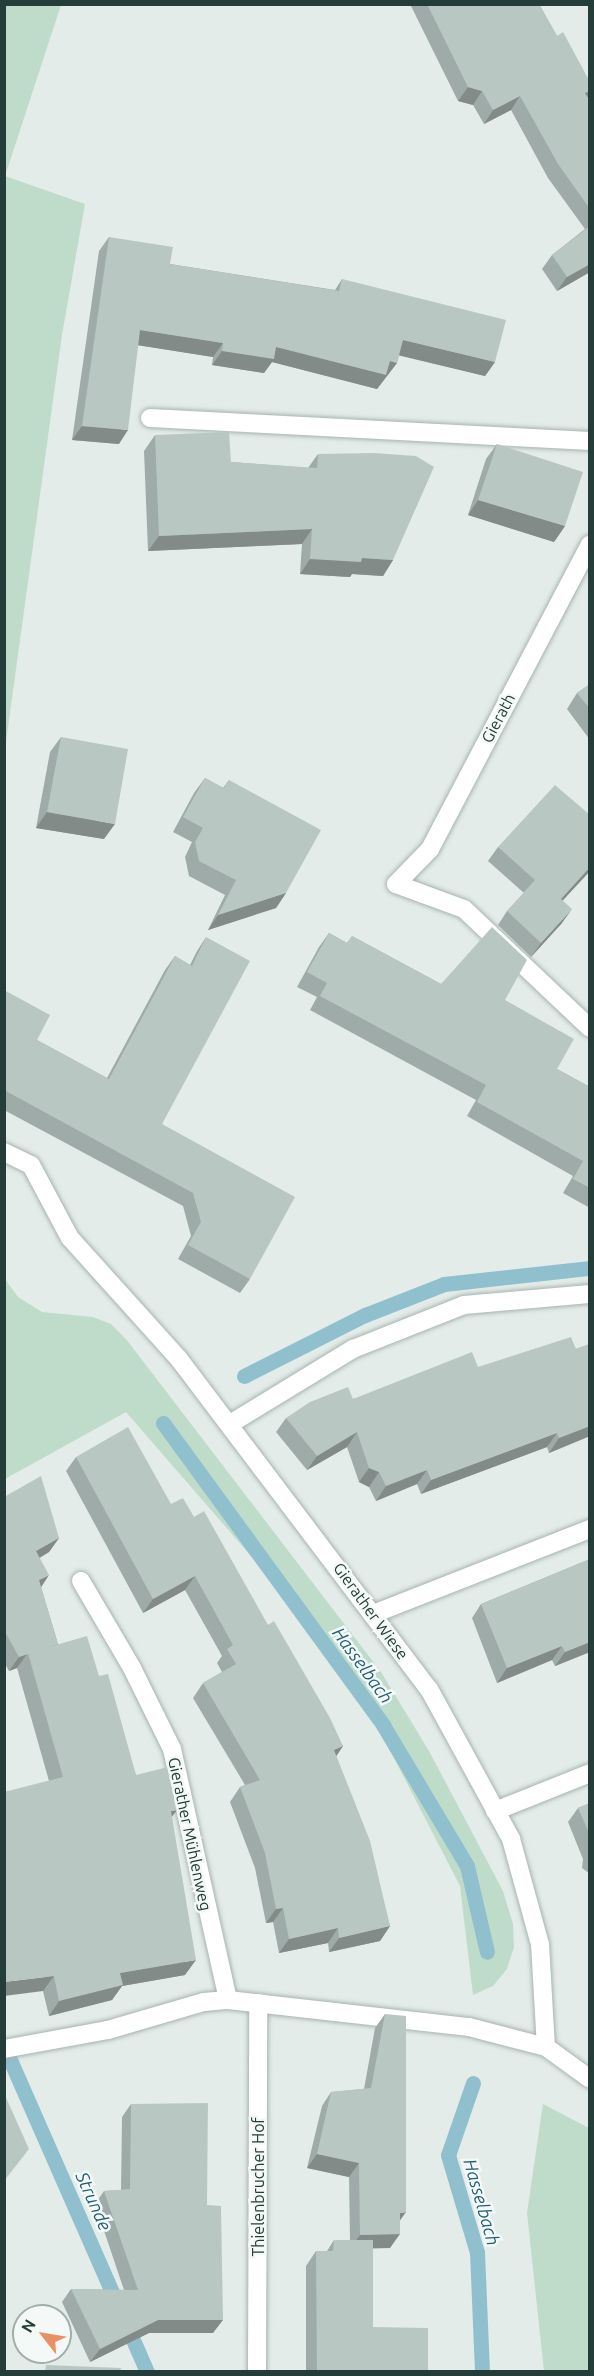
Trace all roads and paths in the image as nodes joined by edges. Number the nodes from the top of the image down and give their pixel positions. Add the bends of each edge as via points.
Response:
1 (150, 418) dead end
2 (590, 441) edge
3 (590, 544) edge
4 (590, 1028) edge
5 (4, 1152) edge
6 (590, 1294) edge
7 (230, 1424) junction
8 (590, 1528) edge
9 (81, 1581) dead end
10 (374, 1614) junction
11 (590, 1773) edge
12 (495, 1811) junction
13 (228, 2000) junction
14 (258, 2003) junction
15 (546, 2047) junction
16 (4, 2049) edge
17 (590, 2079) edge
18 (257, 2372) edge

1 - 2 street
3 - 4 street, Gierath via 430,849 396,884 464,909
5 - 7 street, Gierather Wiese via 31,1165 70,1238 179,1359
6 - 7 street via 464,1305 352,1349
7 - 10 street, Gierather Wiese
8 - 10 street
9 - 13 street, Gierather Mühlenweg via 132,1668 172,1749
10 - 12 street, Gierather Wiese via 429,1689
11 - 12 street
12 - 15 street, Gierather Wiese via 511,1839 540,1944
13 - 14 street
13 - 16 street
14 - 15 street via 469,2028
14 - 18 street, Thielenbrucher Hof
15 - 17 street

